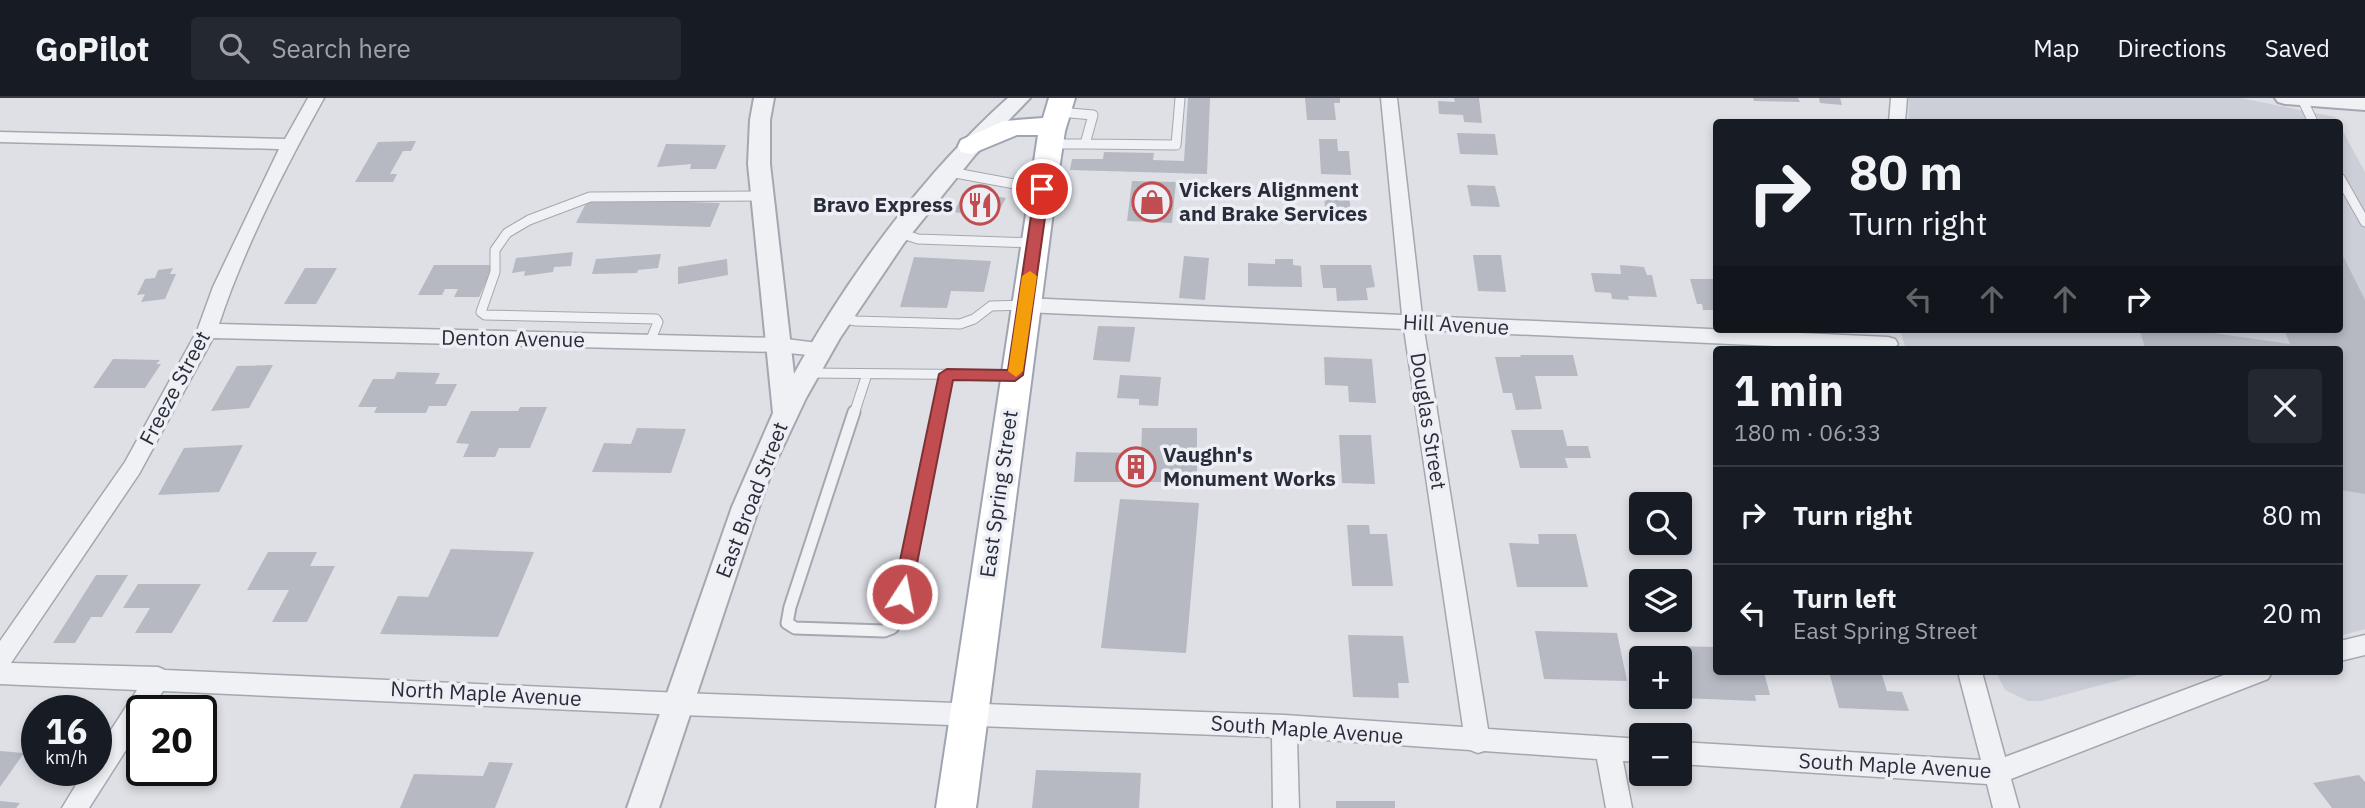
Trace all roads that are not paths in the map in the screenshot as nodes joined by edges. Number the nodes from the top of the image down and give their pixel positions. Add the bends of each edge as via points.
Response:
1 (316, 98) edge
2 (764, 98) edge
3 (1020, 98) edge
4 (1180, 98) edge
5 (1389, 98) edge
6 (1899, 98) edge
7 (2297, 99) edge
8 (2365, 104) edge
9 (1898, 119) edge
10 (2311, 119) edge
11 (1056, 120) edge
12 (0, 137) edge
13 (289, 144) junction
14 (1085, 144) junction
15 (971, 146) junction
16 (950, 172) junction
17 (2343, 184) edge
18 (1042, 189) junction
19 (762, 196) junction
20 (2365, 222) edge
21 (900, 233) junction
22 (1035, 243) junction
23 (1025, 305) junction
24 (839, 318) junction
25 (1413, 324) junction
26 (207, 331) junction
27 (1889, 341) edge
28 (650, 342) junction
29 (778, 345) junction
30 (819, 349) junction
31 (806, 373) junction
32 (867, 374) junction
33 (947, 374) junction
34 (1015, 375) junction
35 (785, 412) junction
36 (2365, 645) edge
37 (2343, 650) edge
38 (0, 660) edge
39 (0, 673) edge
40 (1971, 675) edge
41 (2252, 675) edge
42 (158, 678) junction
43 (681, 704) junction
44 (971, 715) junction
45 (1284, 726) junction
46 (1479, 742) junction
47 (1608, 749) junction
48 (1629, 750) edge
49 (1692, 754) edge
50 (1995, 774) junction
51 (75, 808) edge
52 (643, 808) edge
53 (956, 808) edge
54 (1286, 808) edge
55 (1619, 808) edge
56 (2006, 808) edge

1 - 13 street, Freeze Street
2 - 19 street, East Broad Street via 759,164
3 - 15 street
4 - 14 lane via 1177,145
5 - 25 street, Douglas Street
6 - 9 street
7 - 8 street
7 - 10 lane
11 - 14 lane
11 - 14 lane via 1093,115
11 - 15 main road via 1013,127
11 - 18 main road, East Spring Street
12 - 13 street
13 - 26 street, Freeze Street via 222,286
15 - 16 street
16 - 18 lane
16 - 21 street
17 - 20 lane
18 - 22 main road, East Spring Street
19 - 28 lane via 590,197 514,227 501,240 482,307 485,315 656,319
19 - 29 street, East Broad Street
21 - 22 lane via 918,239
21 - 24 street
22 - 23 main road, East Spring Street
23 - 24 lane via 991,306 960,324
23 - 25 street, Hill Avenue
23 - 34 main road, East Spring Street
24 - 30 street
25 - 27 street, Hill Avenue
25 - 46 street, Douglas Street
26 - 28 street, Denton Avenue
26 - 38 street, Freeze Street via 132,468
28 - 29 street, Denton Avenue
29 - 30 street, Denton Avenue
29 - 35 street, East Broad Street
30 - 31 street
31 - 32 lane
31 - 35 street
32 - 33 lane
32 - 33 lane via 790,607 786,623 795,628 884,631 897,620
33 - 34 lane
34 - 44 main road, East Spring Street
35 - 43 street, East Broad Street via 760,469
36 - 37 street
39 - 42 street, North Maple Avenue
40 - 50 street
41 - 50 street, South Maple Avenue
42 - 43 street, North Maple Avenue
42 - 51 street
43 - 44 street, North Maple Avenue
43 - 52 street, East Broad Street
44 - 45 street, South Maple Avenue
44 - 53 main road, East Spring Street
45 - 46 street, South Maple Avenue
45 - 54 street
46 - 47 street, South Maple Avenue
47 - 48 street, South Maple Avenue
47 - 55 street
49 - 50 street, South Maple Avenue
50 - 56 street

